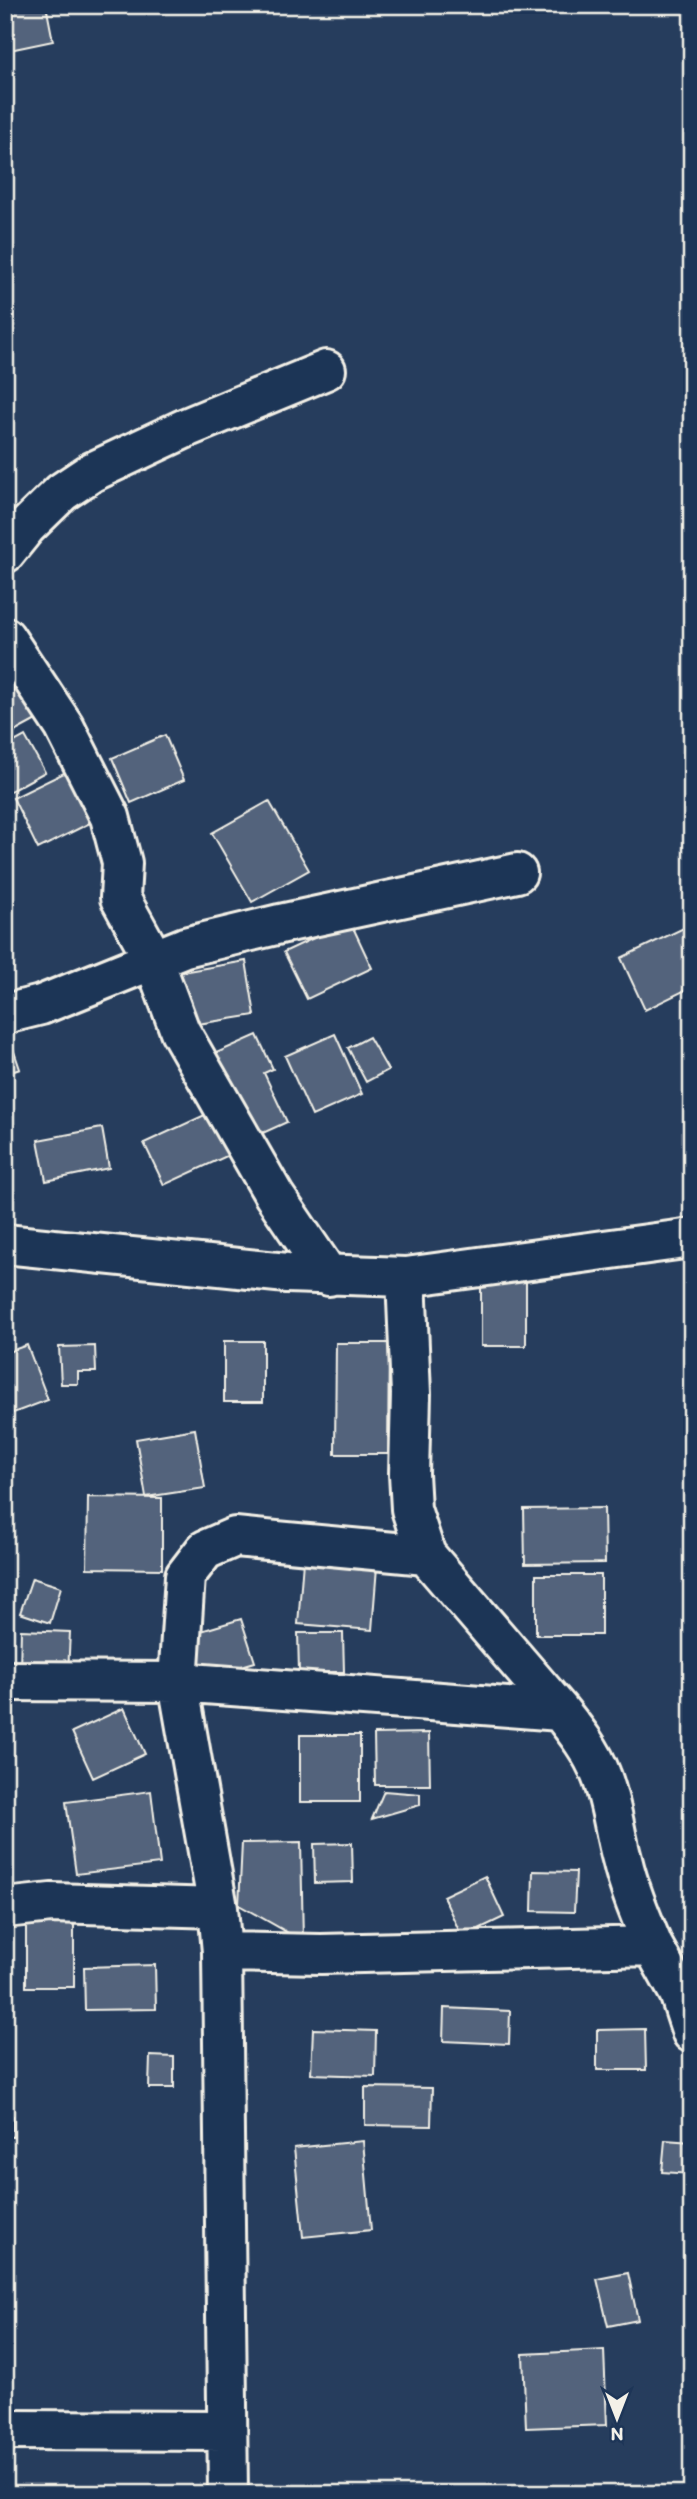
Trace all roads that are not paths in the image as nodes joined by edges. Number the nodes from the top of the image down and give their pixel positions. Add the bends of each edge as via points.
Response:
1 (326, 370) dead end
2 (5, 553) edge
3 (5, 637) edge
4 (517, 873) dead end
5 (153, 958) junction
6 (5, 1014) edge
7 (692, 1238) edge
8 (5, 1244) edge
9 (330, 1276) junction
10 (406, 1277) junction
11 (426, 1555) junction
12 (5, 1681) edge
13 (178, 1682) junction
14 (560, 1711) junction
15 (5, 1908) edge
16 (218, 1908) junction
17 (653, 1946) junction
18 (222, 1952) junction
19 (692, 2033) edge
20 (5, 2430) edge
21 (226, 2431) junction
22 (228, 2494) edge

1 - 2 street via 188,426 92,472 62,492
3 - 5 street via 64,726 110,817 122,863 120,898
4 - 5 street via 280,924
5 - 6 street via 41,1005
5 - 9 street via 185,1041 274,1195
7 - 10 street
8 - 9 street
9 - 10 street
10 - 11 street via 411,1509
11 - 13 street via 235,1537 205,1550 185,1576
11 - 14 street
12 - 13 street
13 - 14 street
13 - 16 street
14 - 17 street via 601,1772 614,1812 621,1858
15 - 16 street via 51,1903
16 - 18 street
17 - 18 street
17 - 19 street via 679,1993
18 - 21 street
20 - 21 street
21 - 22 street

